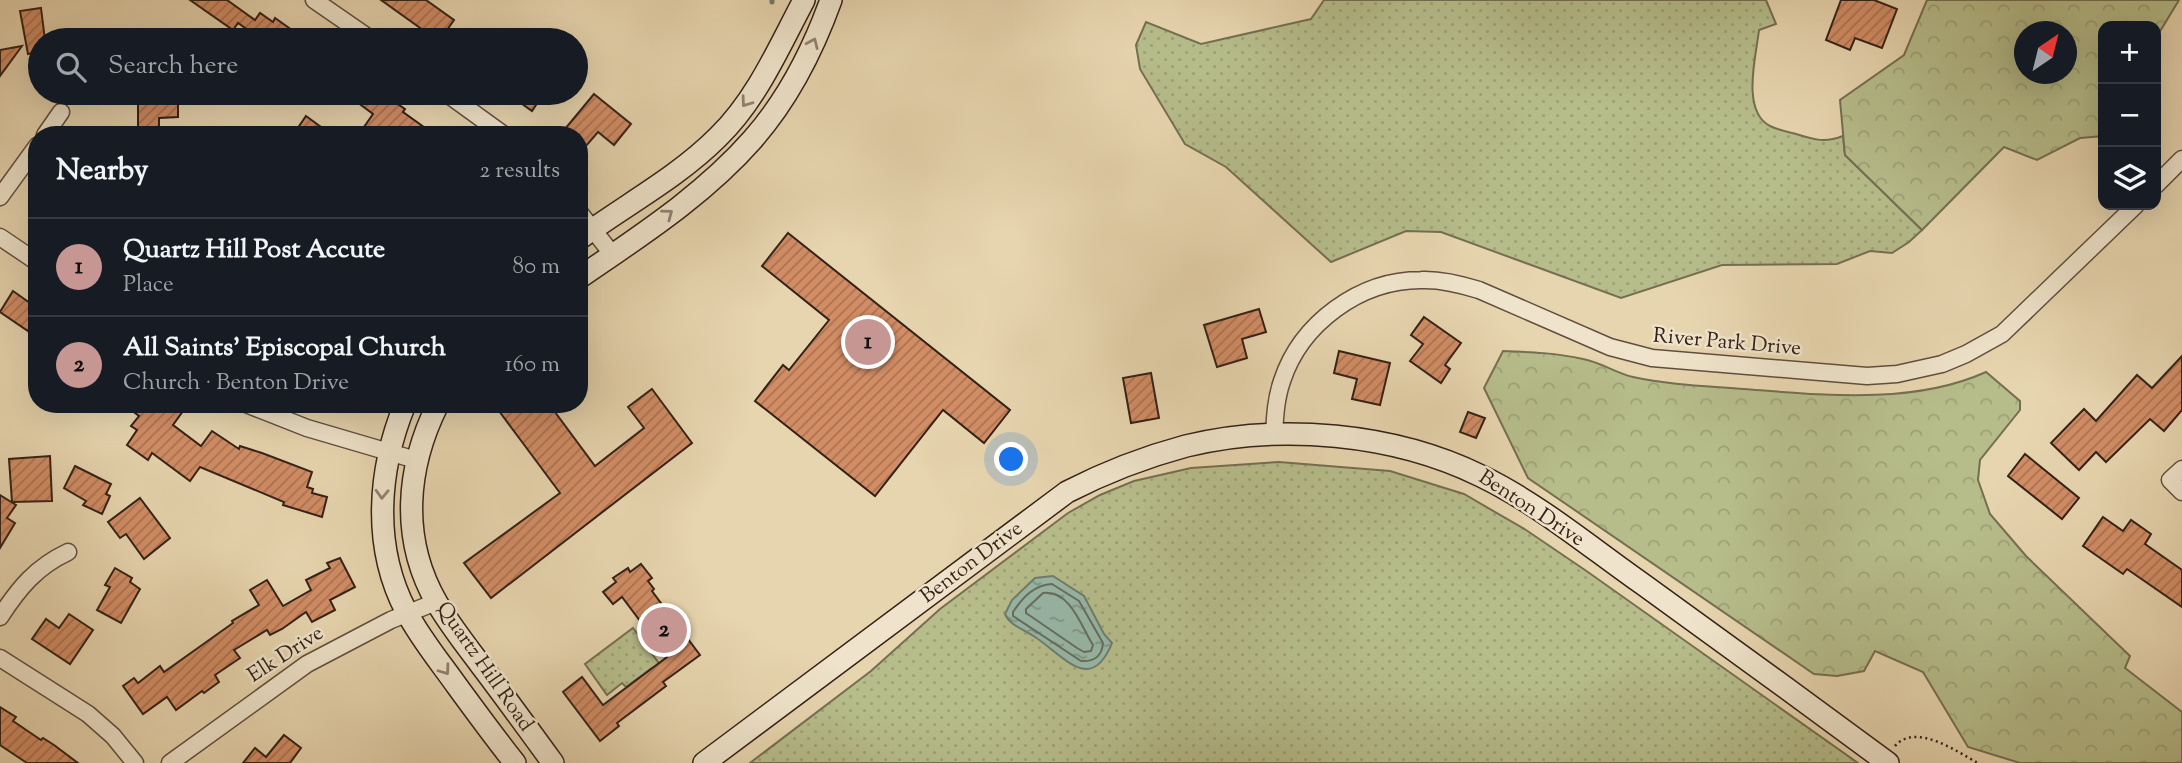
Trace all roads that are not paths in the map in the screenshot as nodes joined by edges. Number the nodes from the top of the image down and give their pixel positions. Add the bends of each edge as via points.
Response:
1 (314, 0) edge
2 (804, 0) edge
3 (831, 0) edge
4 (355, 28) edge
5 (463, 105) edge
6 (61, 112) dead end
7 (51, 126) edge
8 (492, 126) edge
9 (28, 158) edge
10 (2182, 159) edge
11 (2161, 180) edge
12 (0, 197) edge
13 (2131, 210) edge
14 (588, 233) edge
15 (588, 236) edge
16 (0, 237) edge
17 (613, 255) junction
18 (28, 256) edge
19 (588, 272) edge
20 (269, 413) edge
21 (402, 413) edge
22 (434, 413) edge
23 (1274, 434) junction
24 (389, 451) junction
25 (416, 460) junction
26 (2182, 469) edge
27 (2182, 492) edge
28 (68, 552) dead end
29 (436, 602) junction
30 (407, 613) junction
31 (0, 617) edge
32 (0, 658) edge
33 (1886, 761) edge
34 (135, 763) edge
35 (170, 763) edge
36 (515, 763) edge
37 (553, 763) edge
38 (704, 763) edge

1 - 4 street
2 -> 14 main road via 767,71 720,136
17 -> 3 main road via 699,191 755,137 801,70
5 - 8 street
6 - 7 street
9 - 12 street
10 - 11 street
13 - 23 street, River Park Drive via 2002,334 1942,364 1897,374 1867,376 1651,358 1611,347 1459,284 1420,279 1384,285 1342,304 1301,345 1282,381
15 - 17 street
16 - 18 street
17 - 19 main road
20 - 24 street
21 - 24 main road, Quartz Hill Road
22 - 25 main road, Quartz Hill Road
23 - 33 main road, Benton Drive via 1362,439 1413,451 1482,476 1545,515
23 - 38 main road, Benton Drive via 1186,446 1108,472 1067,492
24 - 25 street
24 -> 30 main road, Quartz Hill Road via 382,516 388,562
25 - 29 main road, Quartz Hill Road via 413,526
26 - 27 street via 2169,480
28 - 31 street via 51,559 27,580
29 - 30 street, Elk Drive
29 - 37 main road, Quartz Hill Road
30 - 35 street, Elk Drive via 307,664
30 -> 36 main road, Quartz Hill Road
32 - 34 street via 88,714

